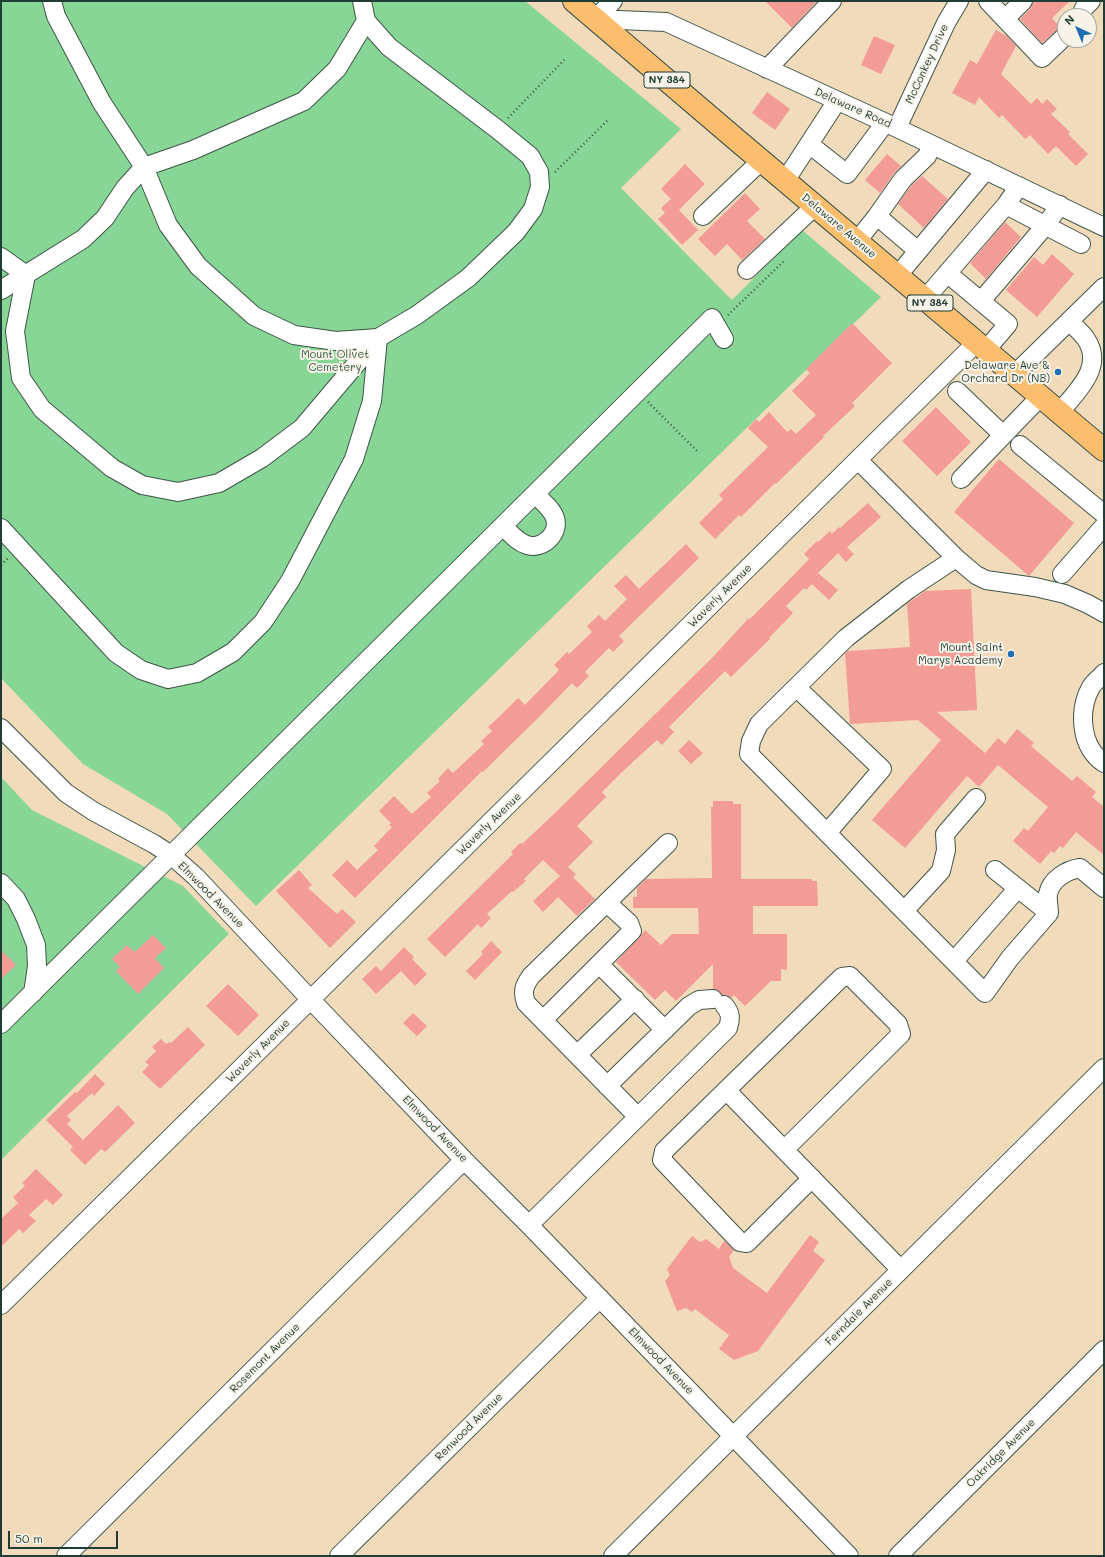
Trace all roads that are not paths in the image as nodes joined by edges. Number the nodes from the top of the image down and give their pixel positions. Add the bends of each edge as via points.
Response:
1 (52, 1) edge
2 (362, 1) edge
3 (574, 1) edge
4 (613, 1) edge
5 (832, 1) edge
6 (959, 1) edge
7 (988, 1) edge
8 (1023, 1) edge
9 (595, 19) junction
10 (1005, 19) junction
11 (366, 21) junction
12 (1057, 44) edge
13 (767, 69) junction
14 (838, 101) junction
15 (891, 126) junction
16 (809, 144) junction
17 (932, 145) junction
18 (761, 161) junction
19 (144, 167) junction
20 (986, 170) junction
21 (785, 181) junction
22 (1019, 186) junction
23 (1006, 205) junction
24 (1060, 205) junction
25 (815, 206) junction
26 (703, 216) dead end
27 (877, 216) junction
28 (1045, 226) junction
29 (1104, 227) edge
30 (857, 241) junction
31 (1081, 244) dead end
32 (918, 251) junction
33 (1, 257) edge
34 (747, 270) dead end
35 (947, 273) junction
36 (26, 275) junction
37 (898, 275) junction
38 (1104, 287) edge
39 (1, 290) edge
40 (925, 299) junction
41 (981, 301) junction
42 (1069, 321) junction
43 (378, 338) junction
44 (724, 339) dead end
45 (981, 346) junction
46 (1015, 374) junction
47 (957, 391) dead end
48 (1041, 396) junction
49 (1060, 412) junction
50 (1003, 435) junction
51 (1020, 445) dead end
52 (1104, 450) edge
53 (858, 460) junction
54 (961, 479) dead end
55 (535, 494) junction
56 (1104, 514) edge
57 (503, 526) junction
58 (1104, 526) edge
59 (1, 528) edge
60 (956, 558) junction
61 (1062, 574) dead end
62 (1104, 613) edge
63 (1104, 673) edge
64 (797, 688) junction
65 (1, 728) edge
66 (1104, 763) edge
67 (976, 798) dead end
68 (827, 833) junction
69 (668, 843) dead end
70 (171, 855) junction
71 (996, 870) dead end
72 (1, 883) edge
73 (1018, 888) junction
74 (1104, 888) edge
75 (607, 903) junction
76 (904, 911) junction
77 (1049, 913) junction
78 (36, 945) junction
79 (66, 960) junction
80 (954, 961) junction
81 (599, 964) junction
82 (33, 993) junction
83 (310, 999) junction
84 (634, 999) junction
85 (543, 1020) junction
86 (1, 1024) edge
87 (665, 1030) junction
88 (577, 1055) junction
89 (1104, 1068) edge
90 (607, 1086) junction
91 (726, 1090) junction
92 (638, 1117) junction
93 (784, 1150) junction
94 (464, 1160) junction
95 (812, 1178) junction
96 (529, 1225) junction
97 (901, 1270) junction
98 (600, 1298) junction
99 (1, 1304) edge
100 (1104, 1350) edge
101 (734, 1436) junction
102 (66, 1556) edge
103 (339, 1556) edge
104 (613, 1556) edge
105 (849, 1556) edge
106 (898, 1556) edge

1 - 19 street via 56,16 102,103
2 - 11 street
3 - 9 main road, Delaware Avenue / NY 384
4 - 9 street
5 - 13 street
6 - 15 street, McConkey Drive
7 - 10 street
8 - 10 street
9 - 13 street, Delaware Road via 666,22
9 - 18 main road, Delaware Avenue / NY 384
10 - 12 street via 1042,58
11 - 19 street via 337,69 304,101 193,150
11 - 43 street via 389,47 530,156 539,172 540,186 533,209 516,232 468,278 417,315
13 - 14 street, Delaware Road
14 - 15 street, Delaware Road
14 - 16 street
15 - 16 street, McConkey Drive via 847,174
15 - 17 street, Delaware Road
16 - 21 street
17 - 20 street, Delaware Road
17 - 27 street via 927,156 903,179
18 - 21 main road, Delaware Avenue / NY 384
18 - 26 street
19 - 36 street via 125,188 105,218 83,239
19 - 43 street via 168,225 198,266 254,316 294,336 336,341
20 - 22 street, Delaware Road
20 - 32 street
21 - 25 main road, Delaware Avenue / NY 384
22 - 23 street
22 - 24 street, Delaware Road
23 - 28 street
23 - 35 street
24 - 28 street
24 - 29 street, Delaware Road
25 - 30 main road, Delaware Avenue / NY 384
25 - 34 street
27 - 30 street
27 - 32 street
28 - 31 street
28 - 41 street
30 - 37 main road, Delaware Avenue / NY 384
32 - 37 street
33 - 36 street
35 - 40 street
35 - 41 street
36 - 39 street
36 - 43 street via 15,331 21,378 42,409 112,468 142,485 178,492 219,483 262,458 302,428
37 - 40 main road, Delaware Avenue / NY 384
38 - 42 street
40 - 45 main road, Delaware Avenue / NY 384
41 - 45 street, Waverly Avenue via 1008,324
42 - 46 street
42 - 49 street via 1087,340 1094,357 1088,377
43 - 59 street via 372,401 354,459 290,581 263,622 233,652 197,674 168,679 142,670 116,653
44 - 55 street via 712,318
45 - 46 main road, Delaware Avenue / NY 384
45 - 53 street, Waverly Avenue
46 - 48 main road, Delaware Avenue / NY 384
47 - 50 street
48 - 49 main road, Delaware Avenue / NY 384
48 - 50 street
49 - 52 main road, Delaware Avenue / NY 384
50 - 54 street
51 - 56 street
53 - 60 street
53 - 83 street, Waverly Avenue
55 - 57 street
55 - 57 street via 556,519 555,530 549,539 540,546 528,546 519,542
57 - 70 street
58 - 61 street
60 - 62 street via 986,580 1065,594
60 - 64 street via 909,589 846,638
63 - 66 street via 1092,686 1084,705 1082,725 1088,744
64 - 68 street via 759,724 751,741 749,754
64 - 68 street via 882,769
65 - 70 street, Elmwood Avenue via 66,793
67 - 76 street via 945,834 946,850 941,871
68 - 76 street
69 - 75 street
70 - 79 street
70 - 83 street, Elmwood Avenue via 196,877
71 - 73 street
72 - 78 street via 16,899
73 - 77 street
73 - 80 street
74 - 77 street via 1080,868 1070,870 1054,882 1048,893
75 - 81 street via 629,923 632,931
75 - 85 street via 531,976 524,986 526,1003
76 - 80 street
77 - 80 street via 1010,958 985,993
78 - 79 street via 49,958
78 - 82 street via 37,966
79 - 82 street
81 - 84 street
81 - 85 street
82 - 86 street
83 - 94 street, Elmwood Avenue
83 - 99 street, Waverly Avenue
84 - 87 street
84 - 88 street
85 - 88 street
87 - 90 street
87 - 92 street via 688,1006 699,1000 719,1002 728,1010 731,1018 728,1028
88 - 90 street
89 - 97 street, Ferndale Avenue
90 - 92 street
91 - 93 street
91 - 93 street via 842,976 850,976 898,1024 901,1034
91 - 95 street via 664,1151 662,1160 740,1242 747,1243
92 - 96 street
93 - 95 street
94 - 96 street, Elmwood Avenue
94 - 102 street, Rosemont Avenue
95 - 97 street
96 - 98 street, Elmwood Avenue
97 - 101 street, Ferndale Avenue
98 - 101 street, Elmwood Avenue
98 - 103 street, Renwood Avenue
100 - 106 street, Oakridge Avenue
101 - 104 street, Ferndale Avenue
101 - 105 street, Elmwood Avenue

